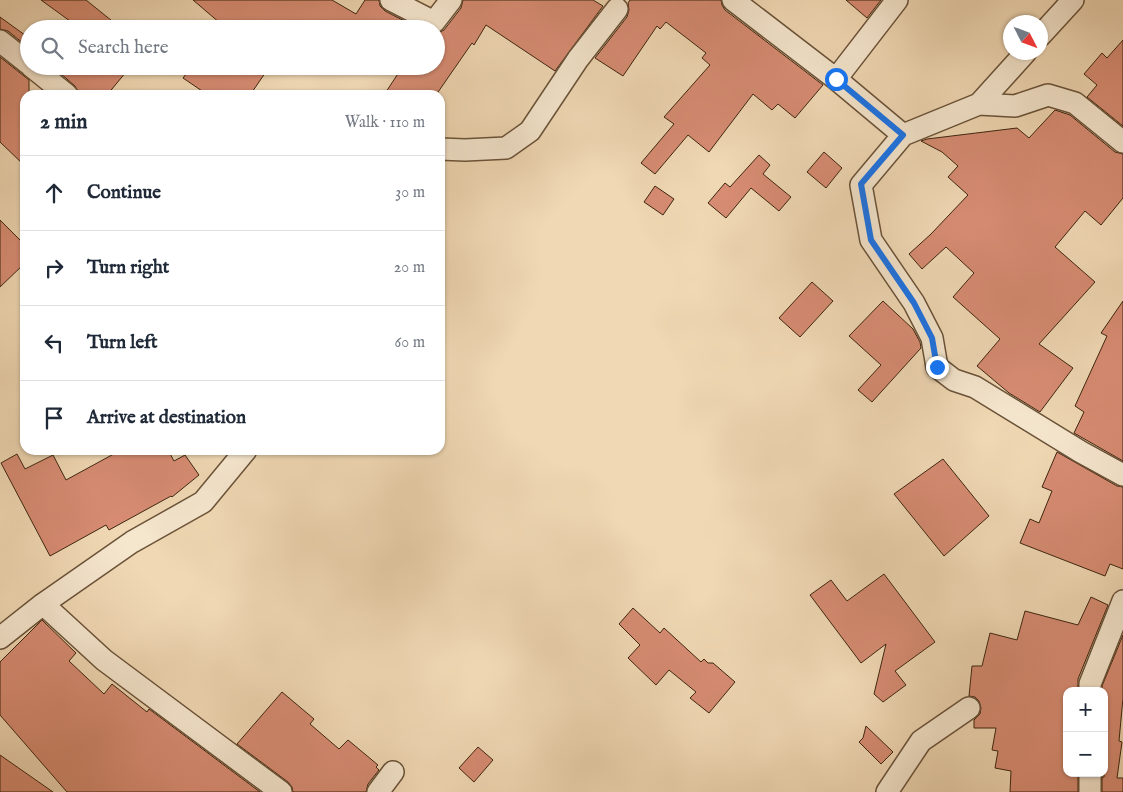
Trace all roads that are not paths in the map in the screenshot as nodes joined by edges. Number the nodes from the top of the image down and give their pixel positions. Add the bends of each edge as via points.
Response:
1 (391, 0) edge
2 (451, 0) edge
3 (733, 0) edge
4 (897, 0) edge
5 (1073, 0) edge
6 (614, 3) edge
7 (430, 20) edge
8 (436, 20) edge
9 (1048, 27) edge
10 (0, 41) edge
11 (20, 57) edge
12 (1019, 60) edge
13 (43, 75) edge
14 (836, 79) junction
15 (62, 90) edge
16 (979, 104) junction
17 (903, 135) junction
18 (1123, 142) edge
19 (445, 149) edge
20 (242, 455) edge
21 (1123, 475) edge
22 (1123, 601) edge
23 (43, 604) junction
24 (0, 638) edge
25 (1090, 687) edge
26 (969, 708) dead end
27 (393, 772) dead end
28 (1090, 777) edge
29 (281, 792) edge
30 (378, 792) edge
31 (887, 792) edge
32 (1090, 792) edge

1 - 7 street
2 - 8 street
3 - 14 street
4 - 14 street
5 - 9 street
6 - 19 street via 530,131 506,148
10 - 11 street
12 - 16 street
13 - 15 street
14 - 17 street
16 - 17 street
16 - 18 street via 1015,106 1048,95 1075,103
17 - 21 street via 861,184 871,240 914,303 932,338 937,367 954,380 975,387
20 - 23 street via 203,502 132,542
22 - 25 street
23 - 24 street
23 - 29 street via 104,660
26 - 31 street via 922,741
27 - 30 street
28 - 32 street

